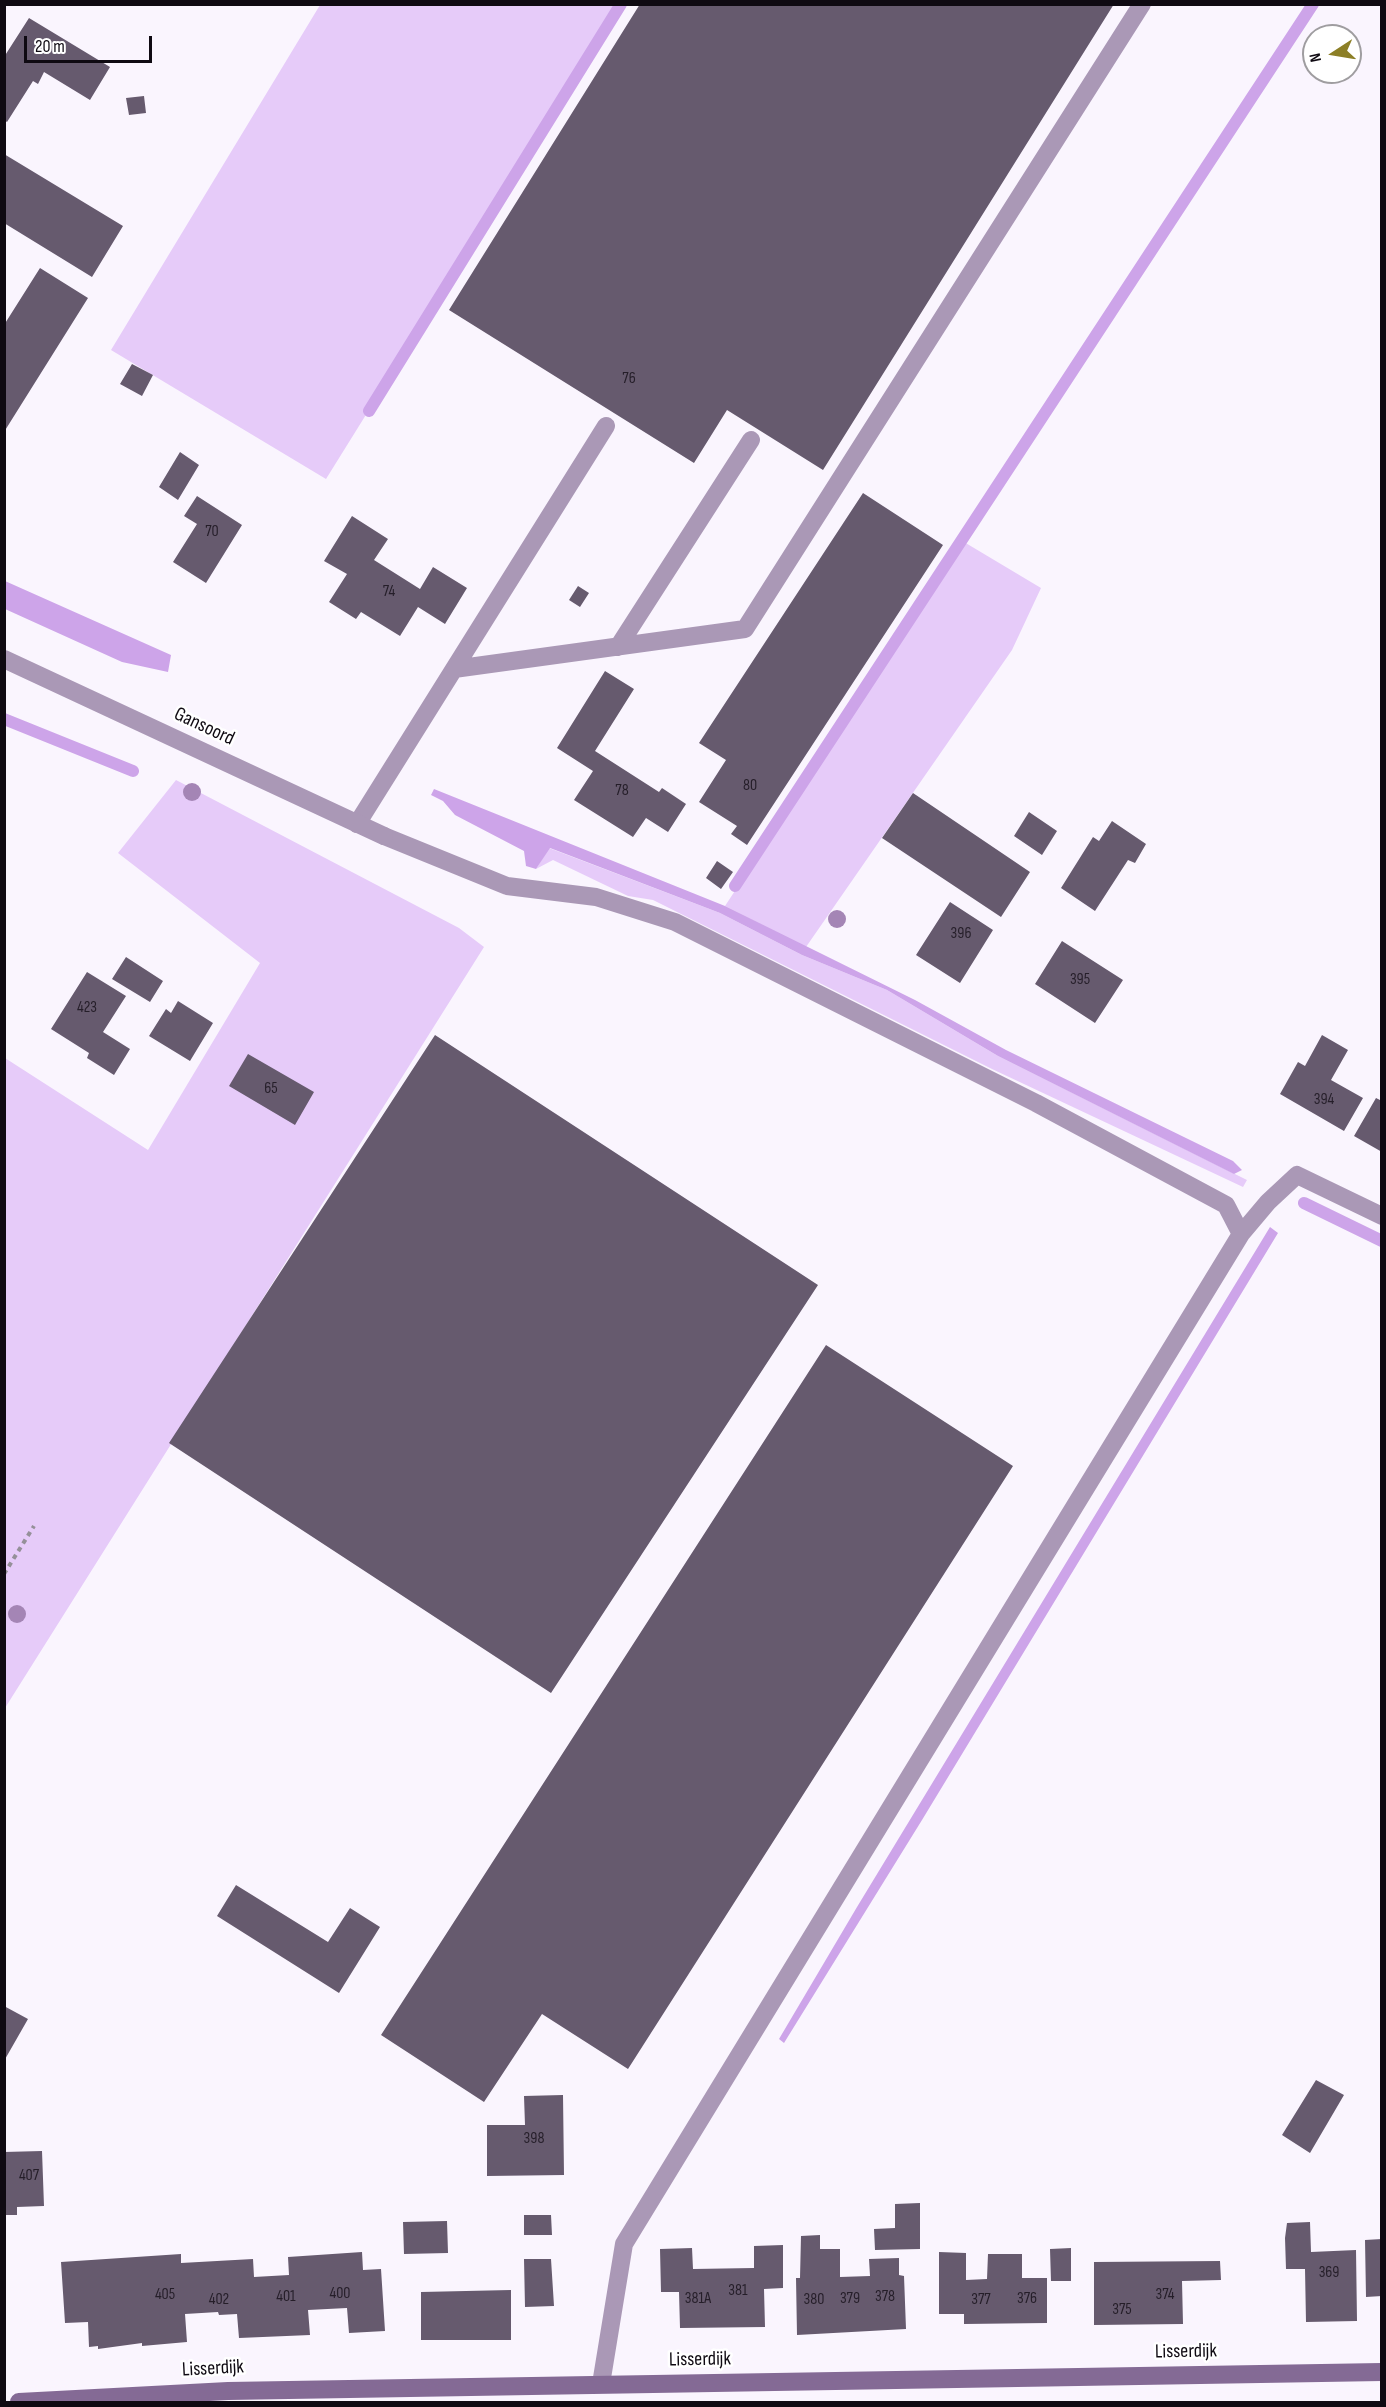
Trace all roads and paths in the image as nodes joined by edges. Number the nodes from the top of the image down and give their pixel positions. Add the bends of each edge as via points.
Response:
1 (1142, 4) edge
2 (606, 426) dead end
3 (751, 440) dead end
4 (618, 646) junction
5 (4, 659) edge
6 (454, 669) junction
7 (357, 824) junction
8 (1382, 1216) edge
9 (1241, 1234) junction
10 (34, 1526) dead end
11 (4, 1574) edge
12 (1382, 2372) edge
13 (602, 2384) junction
14 (19, 2403) edge

1 - 4 street via 745,629
2 - 6 street
3 - 4 street
4 - 6 street
5 - 7 street, Gansoord
6 - 7 street
7 - 9 street, Gansoord via 507,886 596,897 675,922 1036,1103 1226,1205
8 - 9 street via 1297,1175
9 - 13 street via 624,2244
10 - 11 path
12 - 13 street, Lisserdijk
13 - 14 street, Lisserdijk via 228,2391

